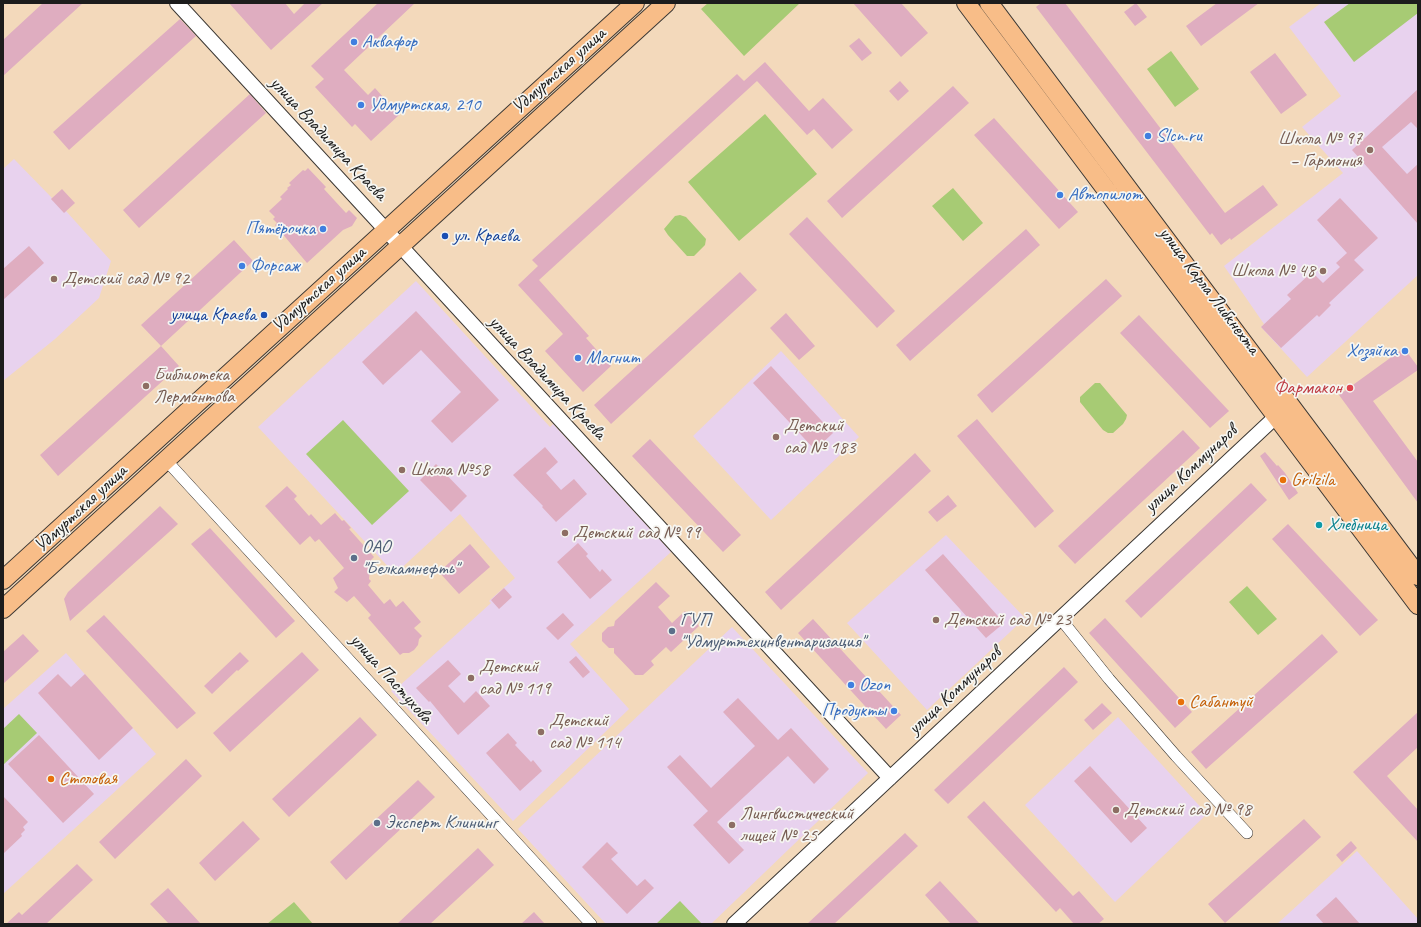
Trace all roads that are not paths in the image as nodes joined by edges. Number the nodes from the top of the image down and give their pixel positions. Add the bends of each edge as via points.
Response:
1 (177, 3) edge
2 (635, 3) edge
3 (666, 3) edge
4 (966, 3) edge
5 (989, 3) edge
6 (386, 229) junction
7 (400, 245) junction
8 (1290, 404) junction
9 (1277, 415) junction
10 (165, 459) junction
11 (1418, 576) edge
12 (3, 580) edge
13 (1418, 605) edge
14 (3, 609) edge
15 (1060, 618) junction
16 (890, 778) junction
17 (1247, 833) dead end
18 (591, 924) edge
19 (734, 924) edge

1 - 6 street, улица Владимира Краева
2 - 6 main road, Удмуртская улица
3 - 7 main road, Удмуртская улица
4 - 9 main road, улица Карла Либкнехта
5 - 8 main road, улица Карла Либкнехта
6 - 7 street, улица Владимира Краева
6 - 12 main road, Удмуртская улица
7 - 10 main road, Удмуртская улица
7 - 16 street, улица Владимира Краева
8 - 9 street, улица Коммунаров
8 - 11 main road, улица Карла Либкнехта
9 - 13 main road, улица Карла Либкнехта
9 - 15 street, улица Коммунаров
10 - 14 main road, Удмуртская улица
10 - 18 street, улица Пастухова
15 - 16 street, улица Коммунаров
15 - 17 street via 1109,680
16 - 19 street, улица Коммунаров

